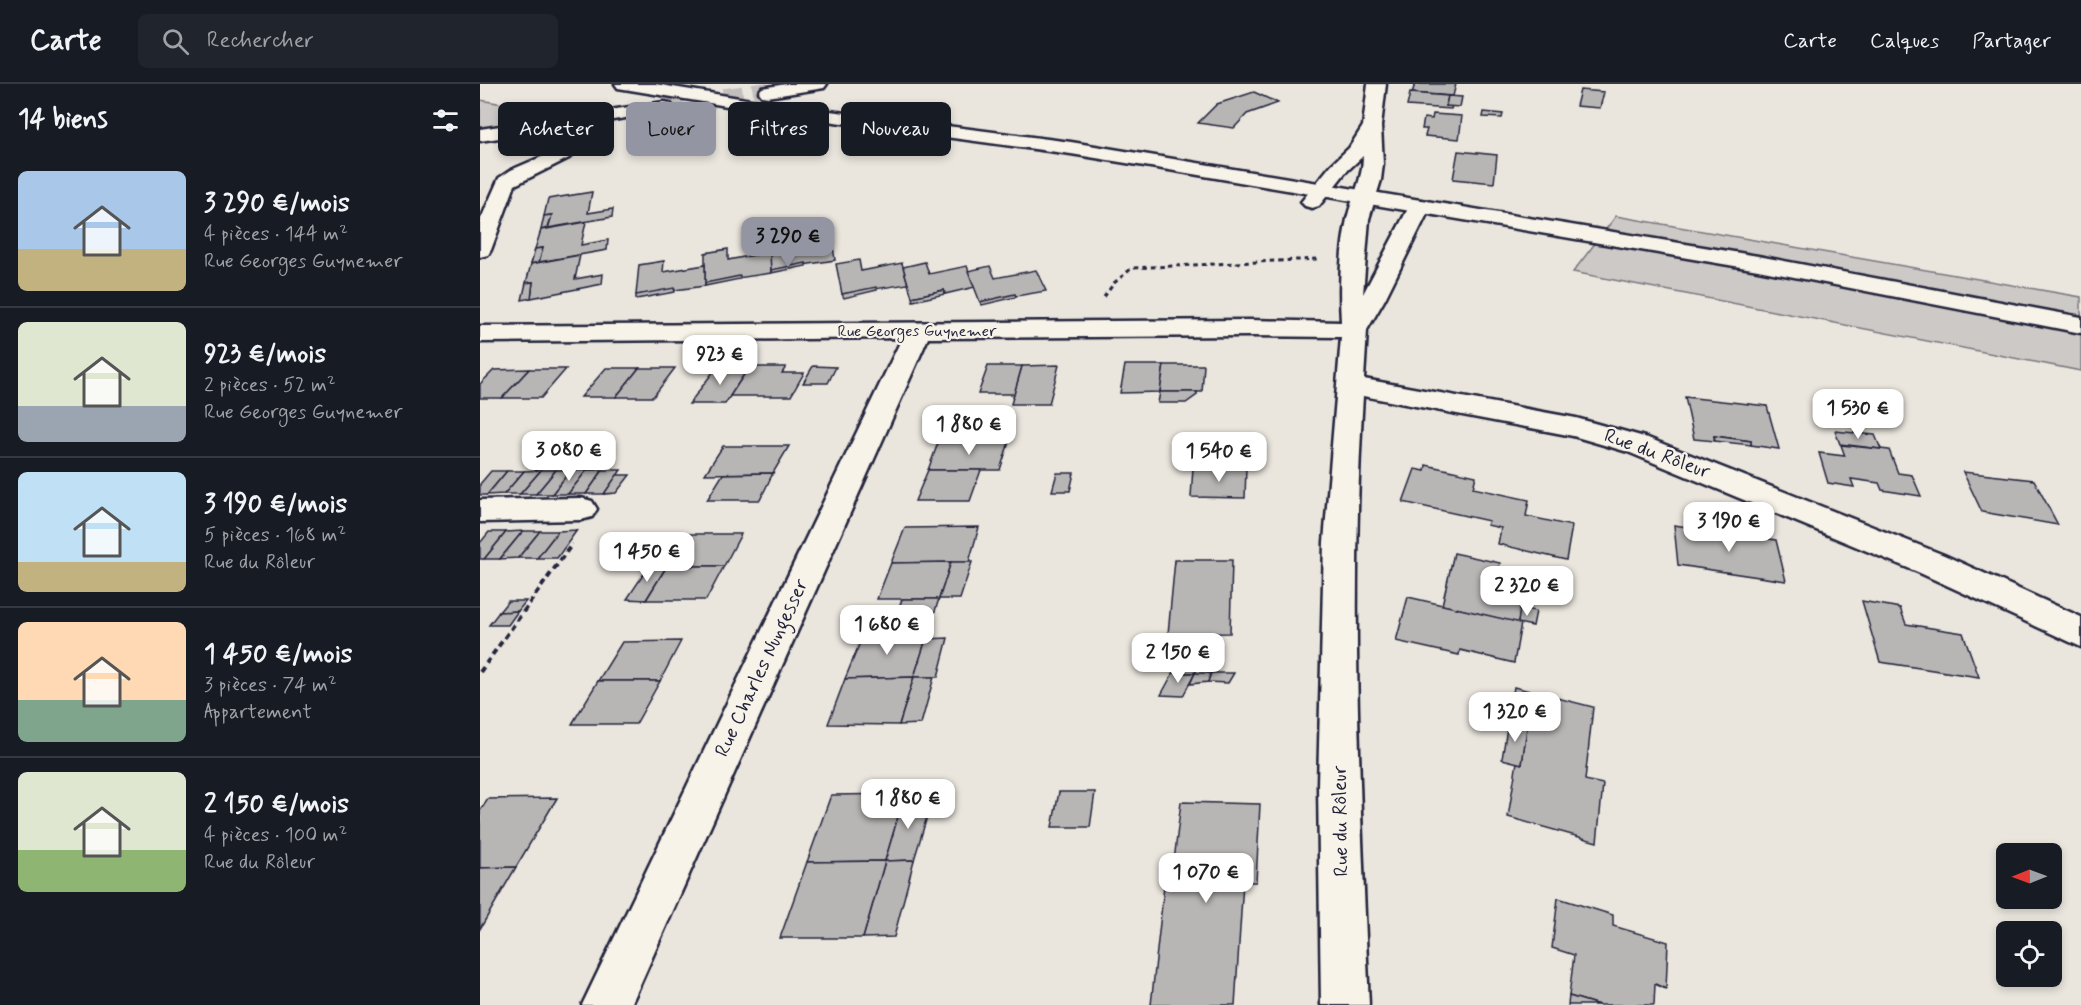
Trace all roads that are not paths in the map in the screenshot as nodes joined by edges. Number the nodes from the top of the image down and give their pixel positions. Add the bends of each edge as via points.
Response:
1 (624, 84) edge
2 (818, 84) edge
3 (1377, 84) edge
4 (771, 100) junction
5 (626, 113) edge
6 (1372, 126) junction
7 (480, 135) edge
8 (558, 156) edge
9 (1317, 196) junction
10 (1362, 203) junction
11 (1417, 213) junction
12 (480, 250) edge
13 (2081, 325) edge
14 (1354, 330) junction
15 (918, 331) junction
16 (480, 334) edge
17 (2081, 337) edge
18 (1349, 385) junction
19 (581, 509) road end
20 (480, 511) edge
21 (2081, 633) edge
22 (606, 1005) edge
23 (1345, 1005) edge

1 - 4 street
2 - 4 street
3 - 6 street, Rue du Rôleur
4 - 9 street via 872,127
5 - 7 street
6 - 9 street, Rue du Rôleur via 1356,152
6 - 10 street, Rue du Rôleur via 1373,164
8 - 12 street via 506,182
9 - 10 street
10 - 11 street
10 - 14 street, Rue du Rôleur via 1351,294
11 - 13 street via 1758,262
11 - 14 street, Rue du Rôleur
11 - 17 street
14 - 15 street, Rue Georges Guynemer
14 - 18 street, Rue du Rôleur
15 - 16 street, Rue Georges Guynemer
15 - 22 street, Rue Charles Nungesser
18 - 21 street, Rue du Rôleur via 1622,439 1932,564
18 - 23 street, Rue du Rôleur via 1339,587
19 - 20 street

